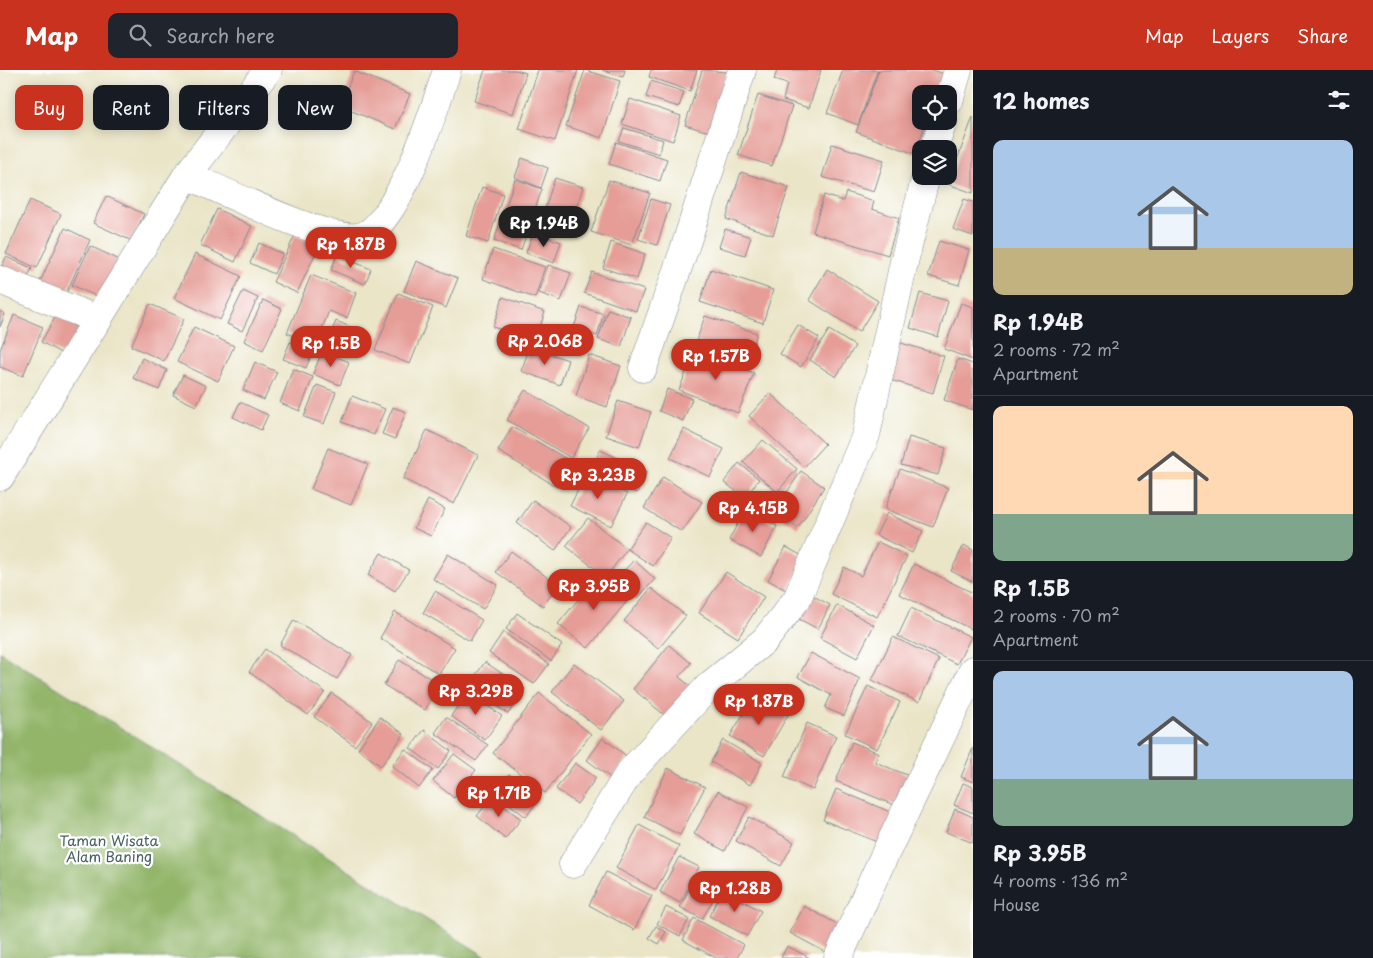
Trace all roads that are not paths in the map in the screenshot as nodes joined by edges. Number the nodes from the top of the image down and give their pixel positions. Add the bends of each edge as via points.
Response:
1 (268, 70) edge
2 (447, 70) edge
3 (742, 70) edge
4 (958, 70) edge
5 (954, 85) edge
6 (187, 175) junction
7 (924, 185) edge
8 (0, 280) edge
9 (98, 320) junction
10 (642, 368) dead end
11 (0, 477) edge
12 (973, 670) edge
13 (573, 864) dead end
14 (838, 958) edge

1 - 6 street
2 - 6 street via 430,123 403,188 381,222 360,237 313,228
3 - 10 street
4 - 5 street
6 - 9 street
7 - 13 street via 866,435 797,599 765,640 710,686 629,773
8 - 9 street
9 - 11 street
12 - 14 street

